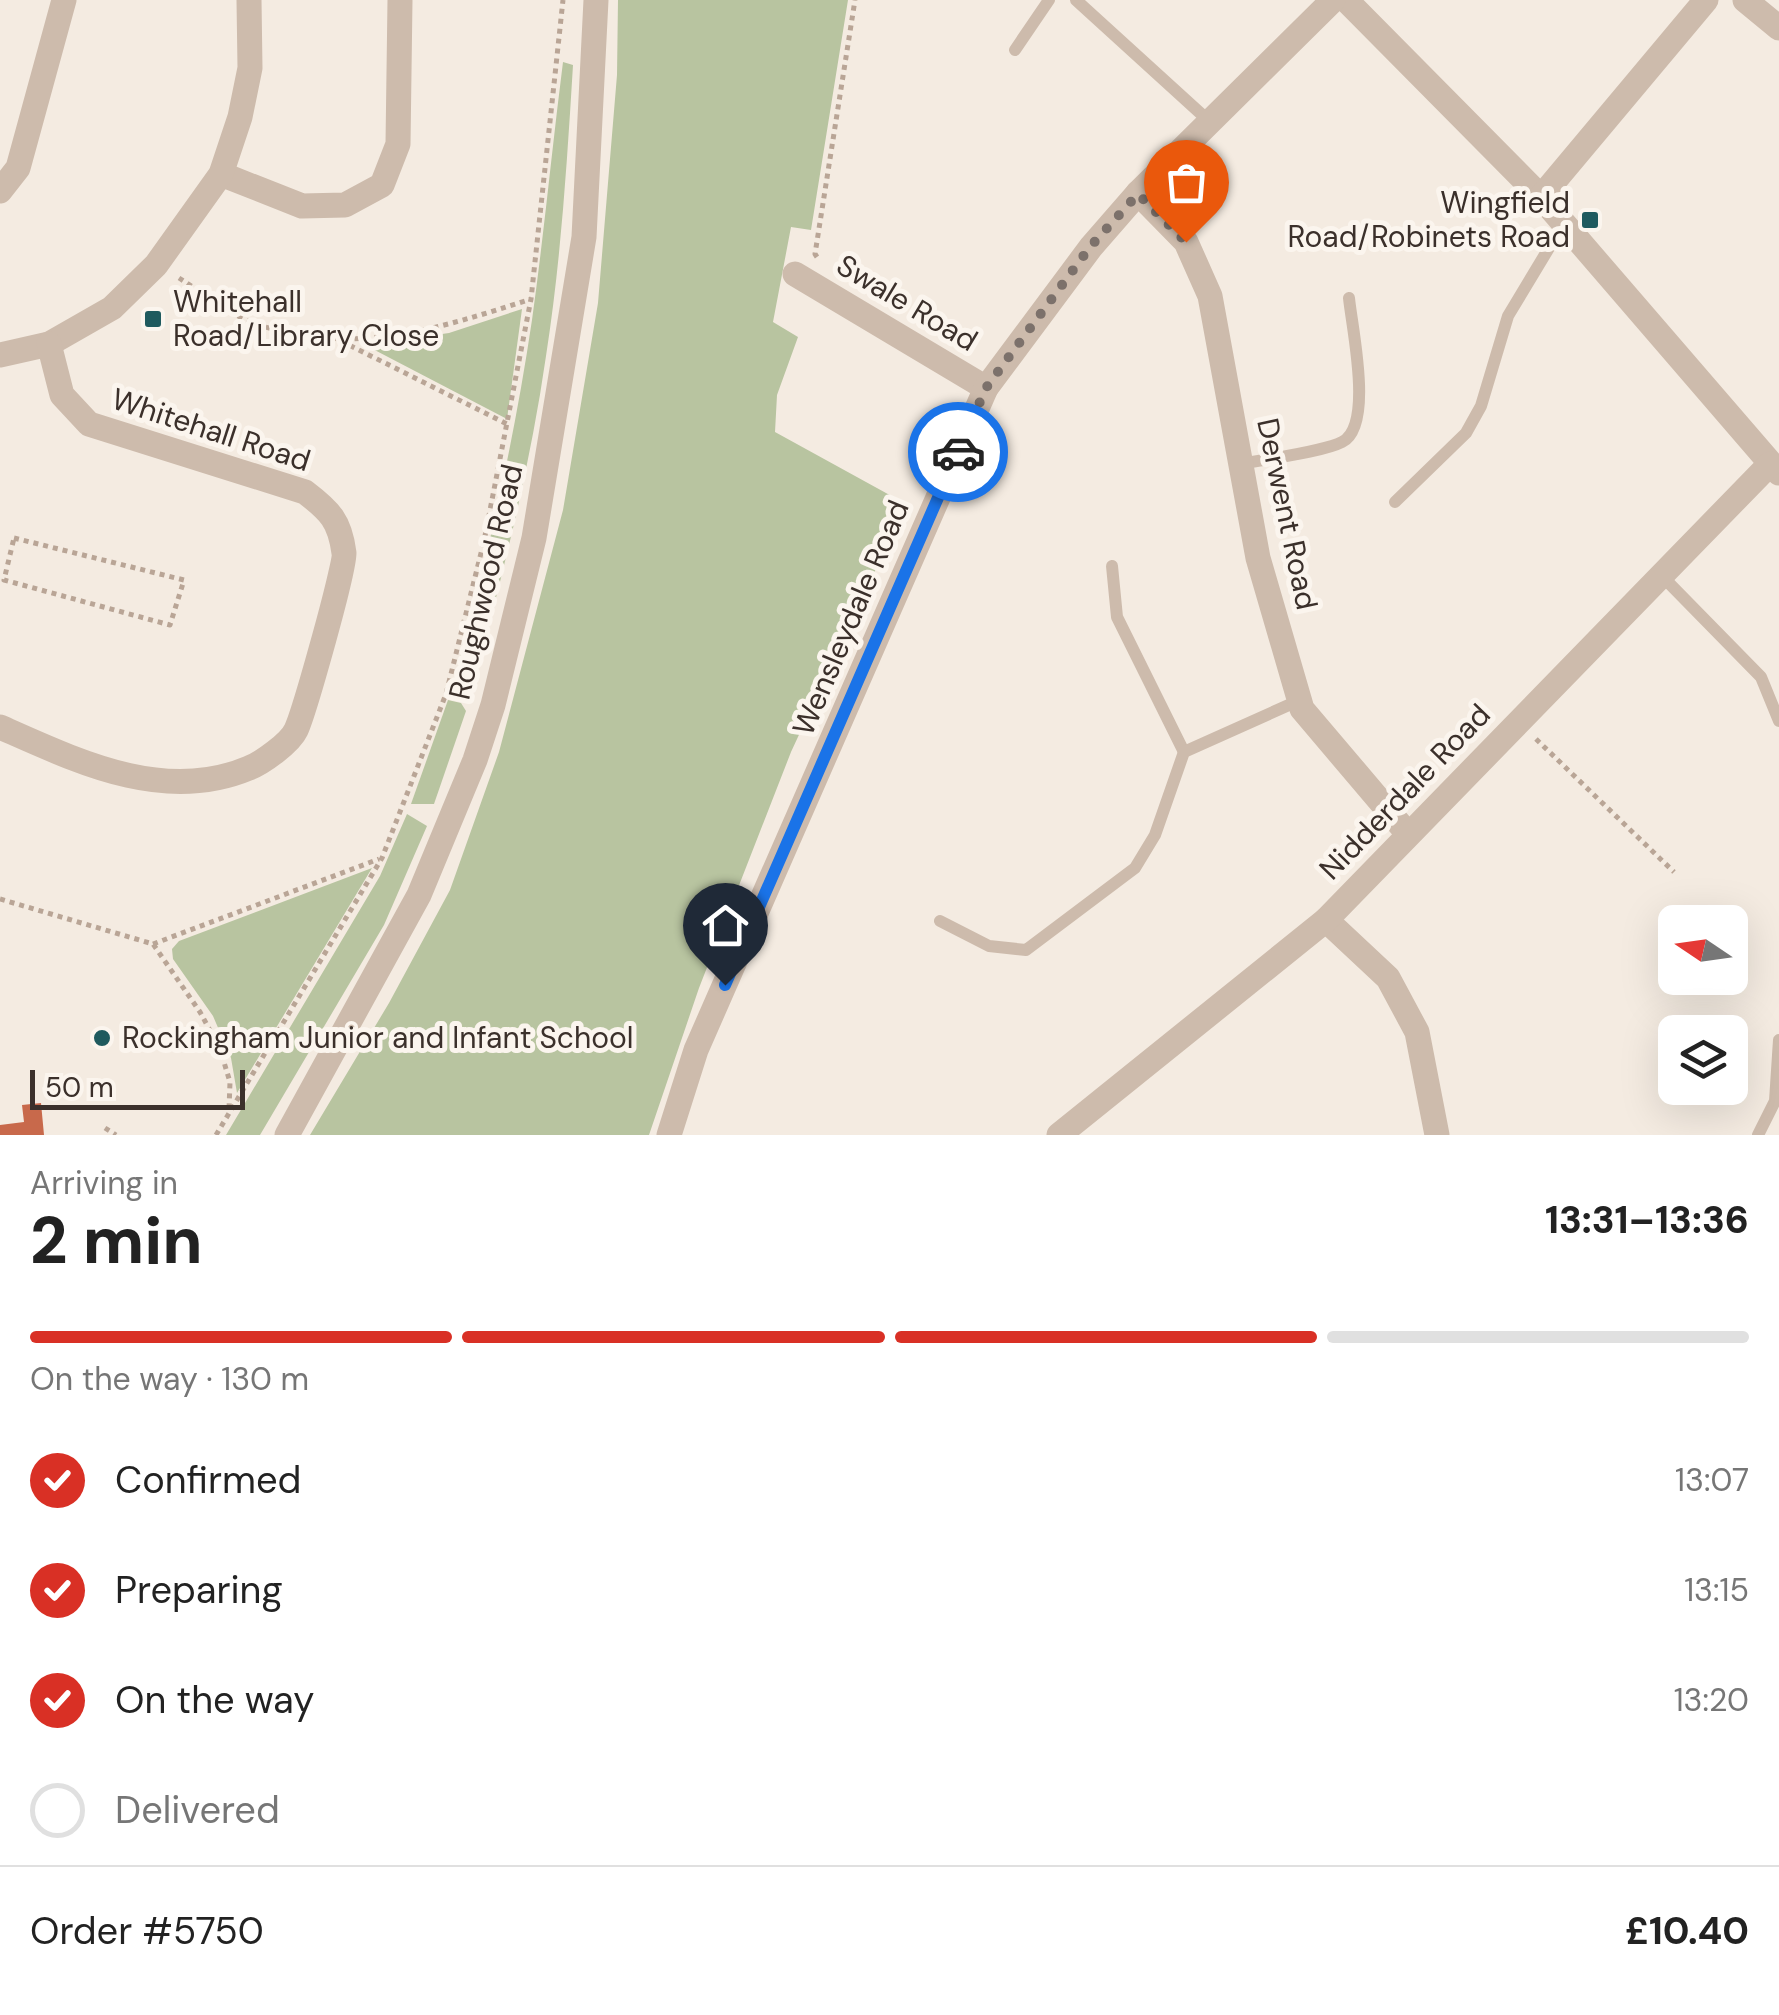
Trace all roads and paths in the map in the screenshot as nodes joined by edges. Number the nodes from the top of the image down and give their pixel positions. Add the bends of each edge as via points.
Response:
1 (64, 0) edge
2 (249, 0) edge
3 (400, 0) edge
4 (563, 0) edge
5 (596, 0) edge
6 (856, 0) edge
7 (1049, 0) edge
8 (1076, 0) edge
9 (1333, 0) edge
10 (1346, 0) edge
11 (1706, 0) edge
12 (1745, 0) edge
13 (1779, 28) edge
14 (1014, 50) dead end
15 (1210, 122) junction
16 (220, 174) junction
17 (0, 191) edge
18 (1138, 194) junction
19 (1542, 197) junction
20 (1564, 223) junction
21 (156, 265) junction
22 (825, 266) dead end
23 (795, 274) dead end
24 (1349, 298) dead end
25 (531, 299) junction
26 (341, 341) junction
27 (49, 344) junction
28 (0, 354) edge
29 (986, 388) junction
30 (508, 425) junction
31 (1241, 464) junction
32 (1774, 468) edge
33 (1396, 502) dead end
34 (0, 554) edge
35 (8, 558) junction
36 (1112, 566) dead end
37 (1662, 575) junction
38 (1300, 700) junction
39 (1779, 721) edge
40 (1518, 722) junction
41 (0, 727) edge
42 (1184, 752) junction
43 (1408, 834) junction
44 (382, 858) junction
45 (1674, 872) dead end
46 (0, 898) edge
47 (1326, 920) junction
48 (940, 921) dead end
49 (153, 944) junction
50 (1779, 1040) edge
51 (229, 1112) junction
52 (105, 1128) dead end
53 (116, 1135) edge
54 (216, 1135) edge
55 (287, 1135) edge
56 (669, 1135) edge
57 (1059, 1135) edge
58 (1436, 1135) edge
59 (1758, 1135) edge

1 - 17 street via 18,168
2 - 16 street via 250,68
3 - 16 street via 398,144 382,185 345,206 302,206
4 - 25 path
5 - 55 street, Roughwood Road via 584,237 534,538 493,705 419,895
6 - 22 path via 815,254
7 - 14 lane
8 - 15 lane
9 - 15 street, Wensleydale Road
10 - 19 street
11 - 19 street
12 - 13 street
15 - 18 street, Wensleydale Road
16 - 21 street
18 - 29 street, Wensleydale Road via 1090,247
18 - 31 street, Derwent Road via 1186,242 1210,296
19 - 20 street
20 - 32 street
20 - 33 lane via 1508,316 1466,433
21 - 26 path via 256,324
21 - 27 street via 112,308
23 - 29 street, Swale Road
24 - 31 lane via 1360,409 1356,429 1343,442
25 - 26 path via 458,322
25 - 30 path
26 - 30 path
27 - 28 street
27 - 41 street, Whitehall Road via 62,395 89,424 305,492 333,513 346,557 294,734 252,768 208,780 150,781 81,763
29 - 56 street, Wensleydale Road via 696,1050
30 - 44 path via 446,694
31 - 38 street, Derwent Road via 1258,558
32 - 37 street, Nidderdale Road
34 - 35 path
35 - 35 path via 4,580 170,624 184,580 14,538
36 - 42 lane via 1117,617
37 - 39 lane via 1761,677
37 - 40 street, Nidderdale Road
38 - 42 lane
38 - 43 street, Derwent Road
40 - 43 street, Nidderdale Road
40 - 45 path
42 - 48 lane via 1155,835 1135,868 1026,950 990,946
43 - 47 street, Nidderdale Road
44 - 49 path
44 - 51 path
46 - 49 path
47 - 57 street, Nidderdale Road
47 - 58 street via 1388,978 1417,1032
49 - 51 path via 220,1049 230,1082
50 - 59 lane via 1776,1101
51 - 54 path
52 - 53 path

